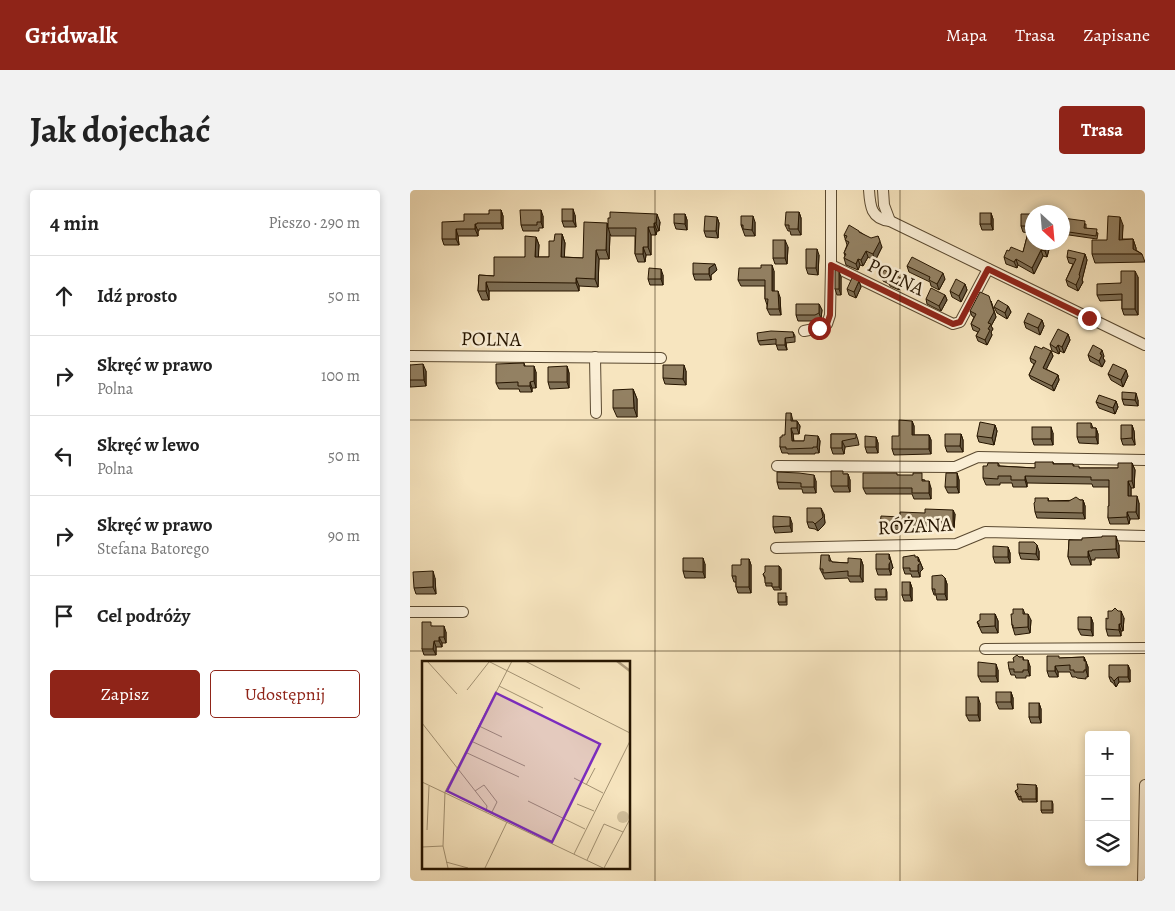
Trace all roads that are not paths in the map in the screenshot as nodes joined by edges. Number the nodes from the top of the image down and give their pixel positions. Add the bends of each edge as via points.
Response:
1 (831, 190) edge
2 (869, 190) edge
3 (883, 190) edge
4 (890, 221) junction
5 (831, 265) junction
6 (988, 269) junction
7 (804, 331) dead end
8 (1145, 345) edge
9 (410, 356) edge
10 (595, 357) junction
11 (661, 358) dead end
12 (596, 413) dead end
13 (1145, 460) edge
14 (777, 466) dead end
15 (1145, 536) edge
16 (776, 548) dead end
17 (410, 612) edge
18 (463, 612) dead end
19 (1145, 648) edge
20 (985, 649) dead end
21 (1145, 785) edge
22 (1143, 881) edge

1 - 5 street
2 - 4 street via 872,208 878,218
3 - 4 street
4 - 6 street
5 - 6 street, POLNA via 953,324 960,322
5 - 7 street via 827,324
6 - 8 street
9 - 10 street, POLNA
10 - 11 street, POLNA
10 - 12 street
13 - 14 street via 978,457 954,467
15 - 16 street, RÓŻANA via 986,532 956,544
17 - 18 street
19 - 20 street
21 - 22 street

